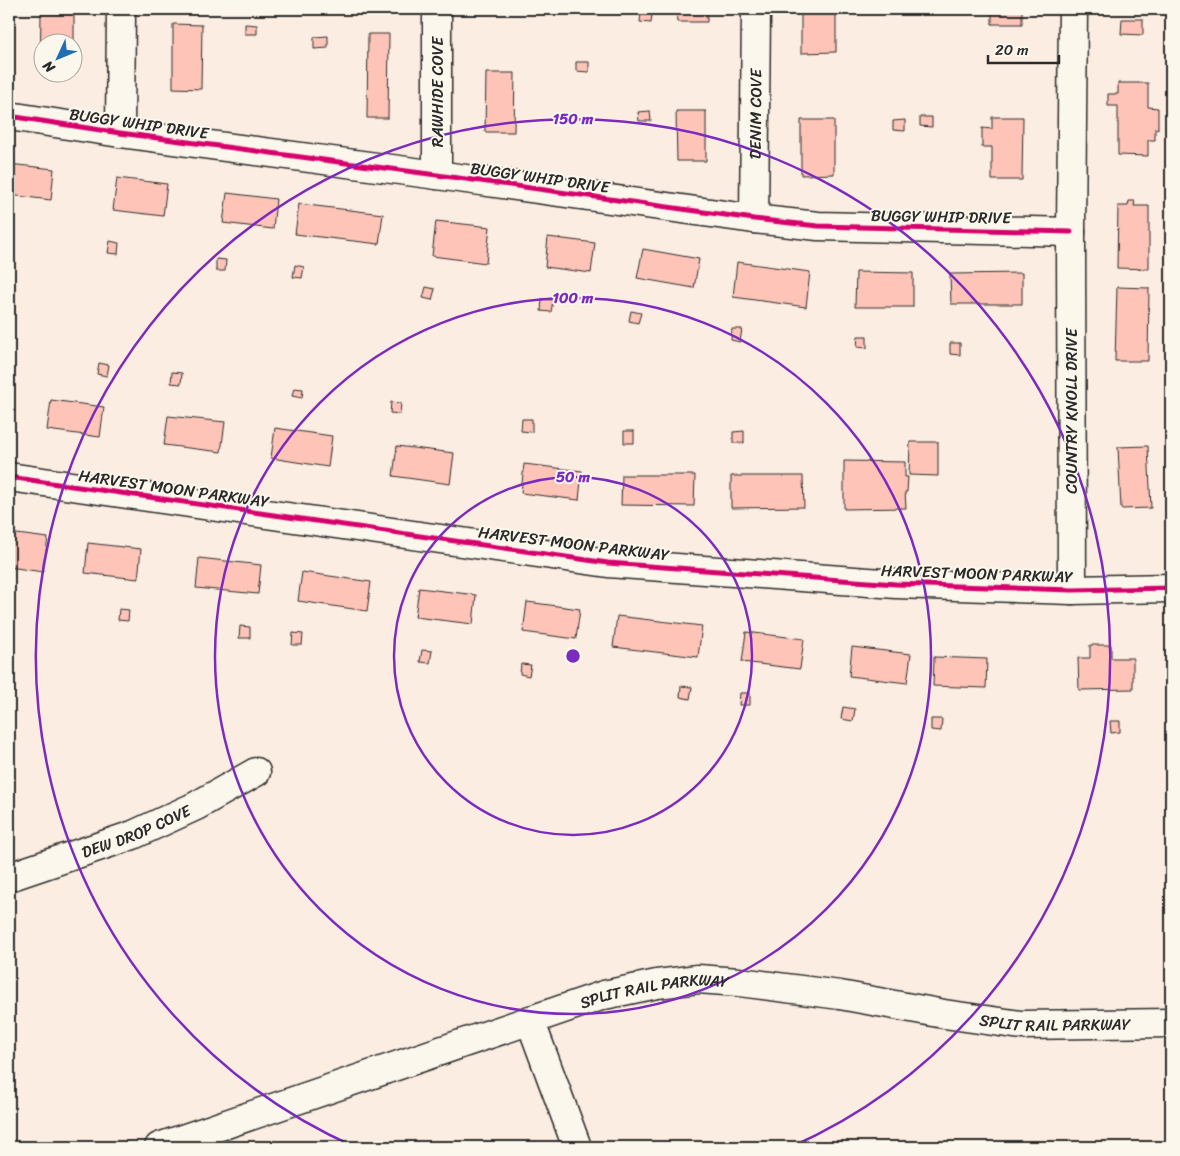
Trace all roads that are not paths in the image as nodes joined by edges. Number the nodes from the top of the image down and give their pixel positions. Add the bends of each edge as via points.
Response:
1 (121, 9) edge
2 (437, 9) edge
3 (756, 9) edge
4 (1073, 9) edge
5 (9, 116) edge
6 (120, 133) junction
7 (436, 175) junction
8 (754, 219) junction
9 (1071, 232) junction
10 (9, 477) edge
11 (1171, 588) edge
12 (1072, 590) junction
13 (256, 772) dead end
14 (9, 877) edge
15 (530, 1020) junction
16 (1171, 1023) edge
17 (159, 1147) edge
18 (577, 1147) edge

1 - 6 street
2 - 7 street, RAWHIDE COVE
3 - 8 street, DENIM COVE
4 - 9 street, COUNTRY KNOLL DRIVE
5 - 6 street, BUGGY WHIP DRIVE
6 - 7 street, BUGGY WHIP DRIVE
7 - 8 street, BUGGY WHIP DRIVE
8 - 9 street, BUGGY WHIP DRIVE via 818,226
9 - 12 street, COUNTRY KNOLL DRIVE
10 - 12 street, HARVEST MOON PARKWAY via 608,563 896,584
11 - 12 street, HARVEST MOON PARKWAY
13 - 14 street, DEW DROP COVE via 196,806 133,835
15 - 16 street, SPLIT RAIL PARKWAY via 604,995 657,984 698,980 840,995 1021,1025
15 - 17 street, SPLIT RAIL PARKWAY
15 - 18 street

